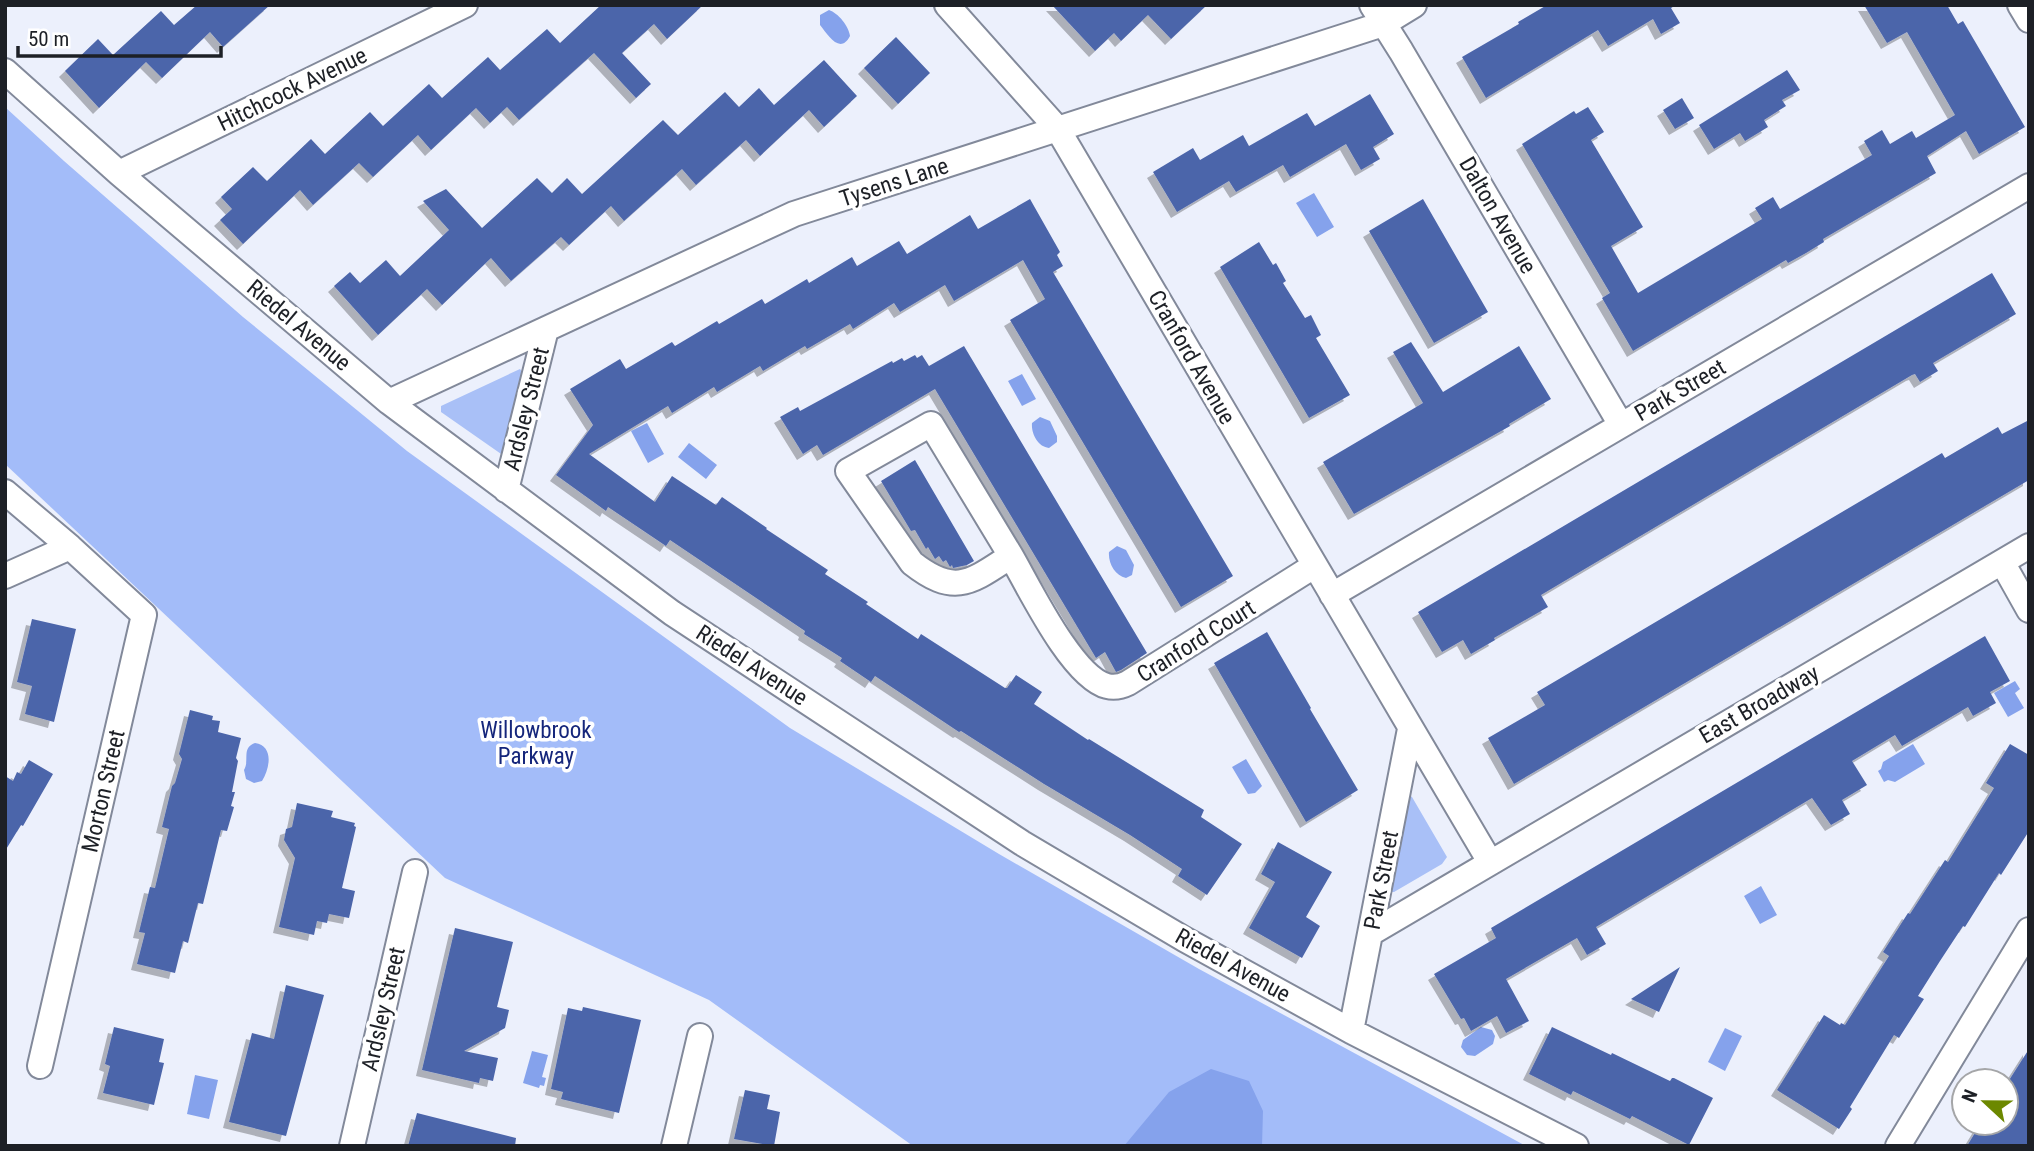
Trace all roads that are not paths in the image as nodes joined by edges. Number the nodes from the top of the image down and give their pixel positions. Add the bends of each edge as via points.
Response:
1 (465, 5) edge
2 (947, 5) edge
3 (1415, 5) edge
4 (2020, 5) edge
5 (1377, 15) edge
6 (2029, 20) edge
7 (5, 71) edge
8 (1057, 128) junction
9 (119, 173) junction
10 (2029, 186) edge
11 (546, 329) junction
12 (389, 402) junction
13 (1621, 425) junction
14 (506, 490) junction
15 (5, 492) edge
16 (2029, 546) edge
17 (70, 547) junction
18 (1011, 555) junction
19 (2002, 562) junction
20 (1314, 566) junction
21 (5, 576) edge
22 (1332, 595) junction
23 (2029, 610) edge
24 (1410, 729) junction
25 (1490, 862) junction
26 (415, 872) dead end
27 (2029, 930) edge
28 (1371, 933) junction
29 (1351, 1031) junction
30 (700, 1036) dead end
31 (40, 1066) dead end
32 (352, 1146) edge
33 (674, 1146) edge
34 (1576, 1146) edge
35 (1898, 1146) edge

1 - 9 street, Hitchcock Avenue
2 - 8 street, Cranford Avenue
3 - 5 street, Tysens Lane
4 - 6 street
5 - 8 street, Tysens Lane
5 - 13 street, Dalton Avenue
7 - 9 street, Riedel Avenue
8 - 11 street, Tysens Lane via 794,214
8 - 20 street, Cranford Avenue
9 - 12 street, Riedel Avenue
10 - 13 street, Park Street
11 - 12 street, Tysens Lane
11 - 14 street, Ardsley Street
12 - 14 street, Riedel Avenue
13 - 22 street, Park Street
14 - 29 street, Riedel Avenue via 673,613 1022,843
15 - 17 street
16 - 19 street, East Broadway
17 - 21 street
17 - 31 street, Morton Street via 144,615
18 - 18 street, Cranford Court via 931,424 848,471 912,563 938,580 971,581
18 - 20 street, Cranford Court via 1070,657 1108,687 1128,683
19 - 23 street
19 - 25 street, East Broadway
20 - 22 street, Cranford Avenue
22 - 24 street, Cranford Avenue
24 - 25 street
24 - 28 street, Park Street
25 - 28 street, East Broadway
26 - 32 street, Ardsley Street
27 - 35 street
28 - 29 street, Park Street
29 - 34 street, Riedel Avenue
30 - 33 street

